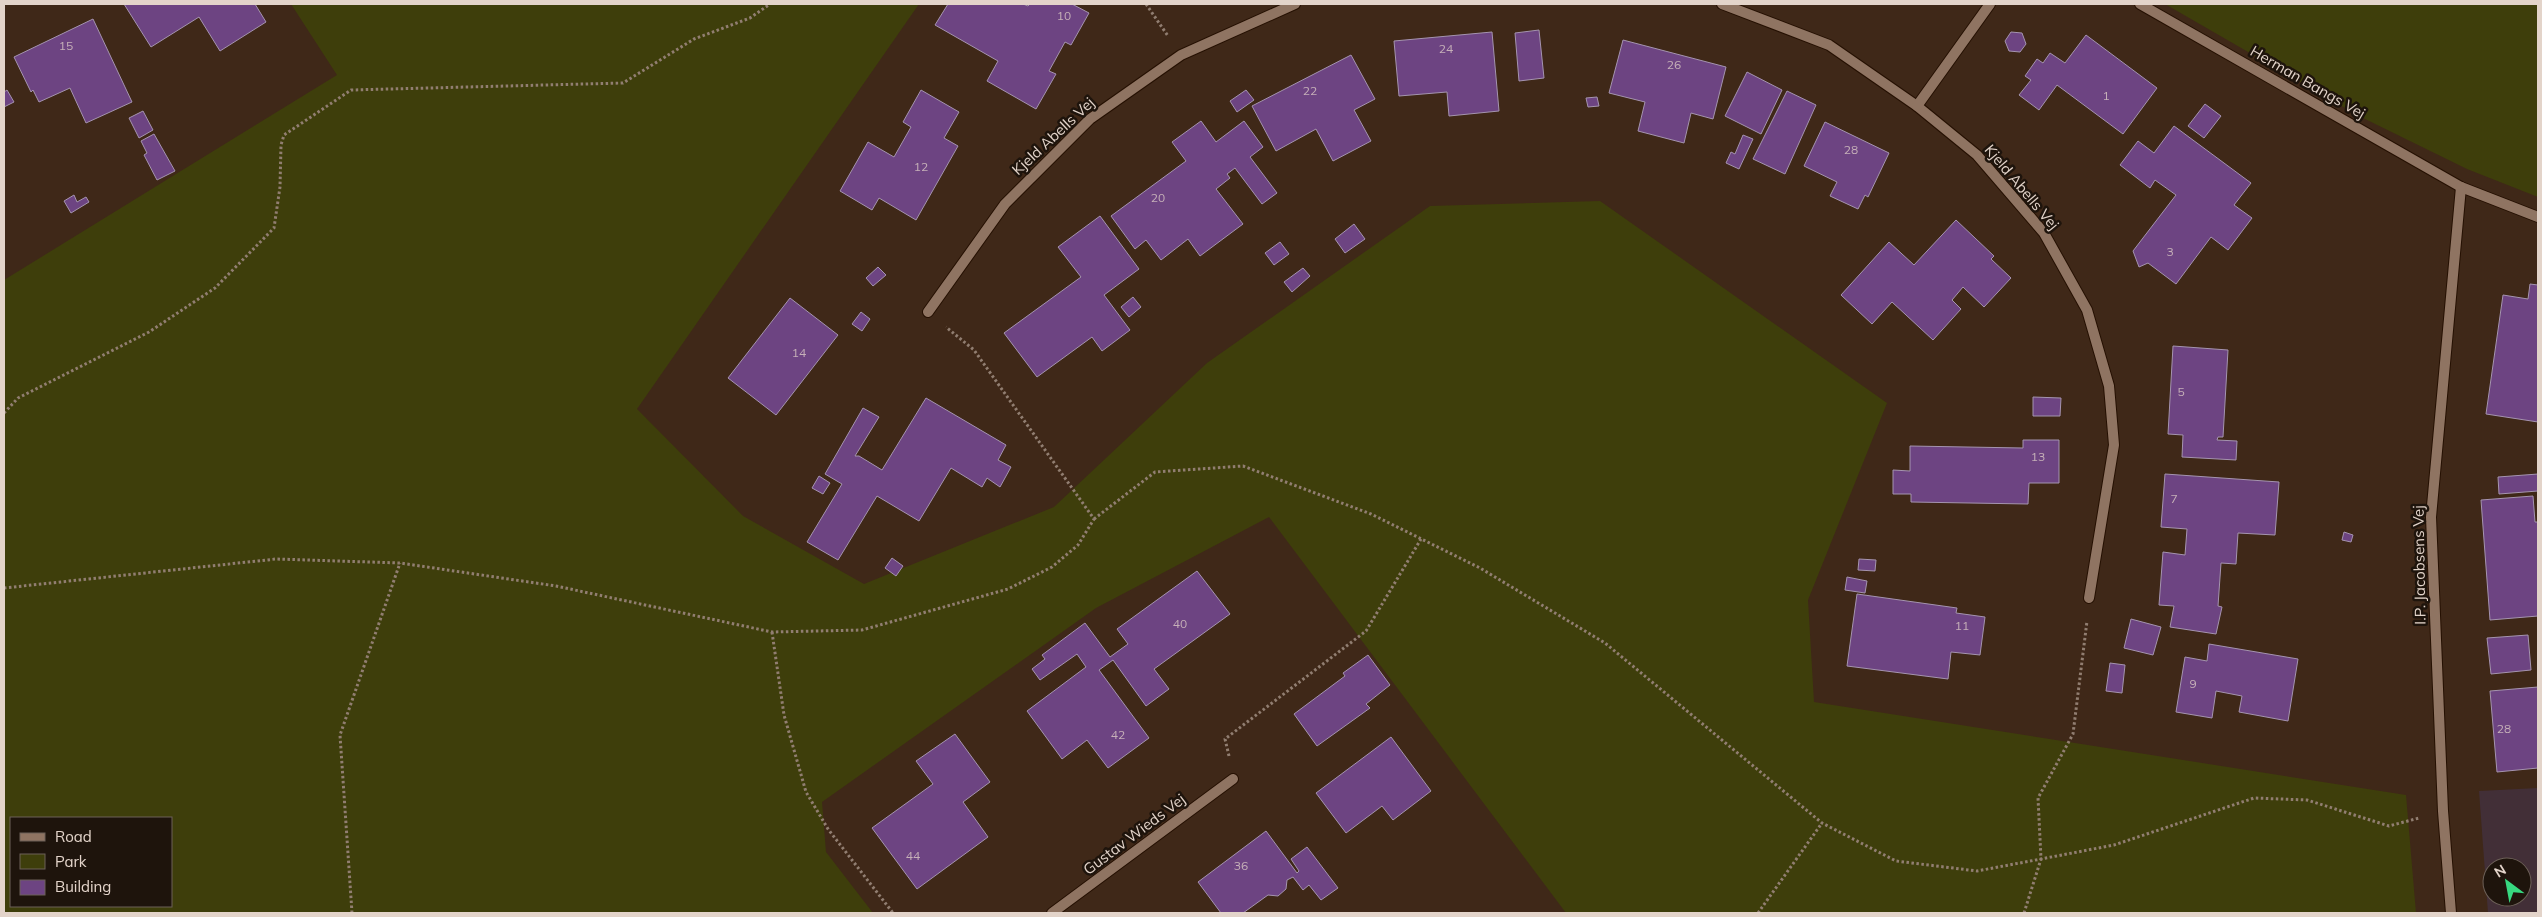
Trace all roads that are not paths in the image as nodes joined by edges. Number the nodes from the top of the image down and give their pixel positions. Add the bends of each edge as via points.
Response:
1 (1295, 4) edge
2 (1722, 4) edge
3 (1990, 4) edge
4 (2140, 4) edge
5 (1917, 106) junction
6 (2461, 187) junction
7 (2538, 217) edge
8 (928, 312) road end
9 (2089, 598) road end
10 (1233, 779) road end
11 (1052, 913) edge
12 (2451, 913) edge

1 - 8 street, Kjeld Abells Vej via 1181,55 1090,119 1004,204
2 - 5 street, Kjeld Abells Vej via 1829,45
3 - 5 street
4 - 6 street, Herman Bangs Vej
5 - 9 street, Kjeld Abells Vej via 1977,155 2044,234 2087,310 2109,386 2114,445
6 - 7 street, Herman Bangs Vej
6 - 12 street, I.P. Jacobsens Vej via 2430,517 2443,811
10 - 11 street, Gustav Wieds Vej

